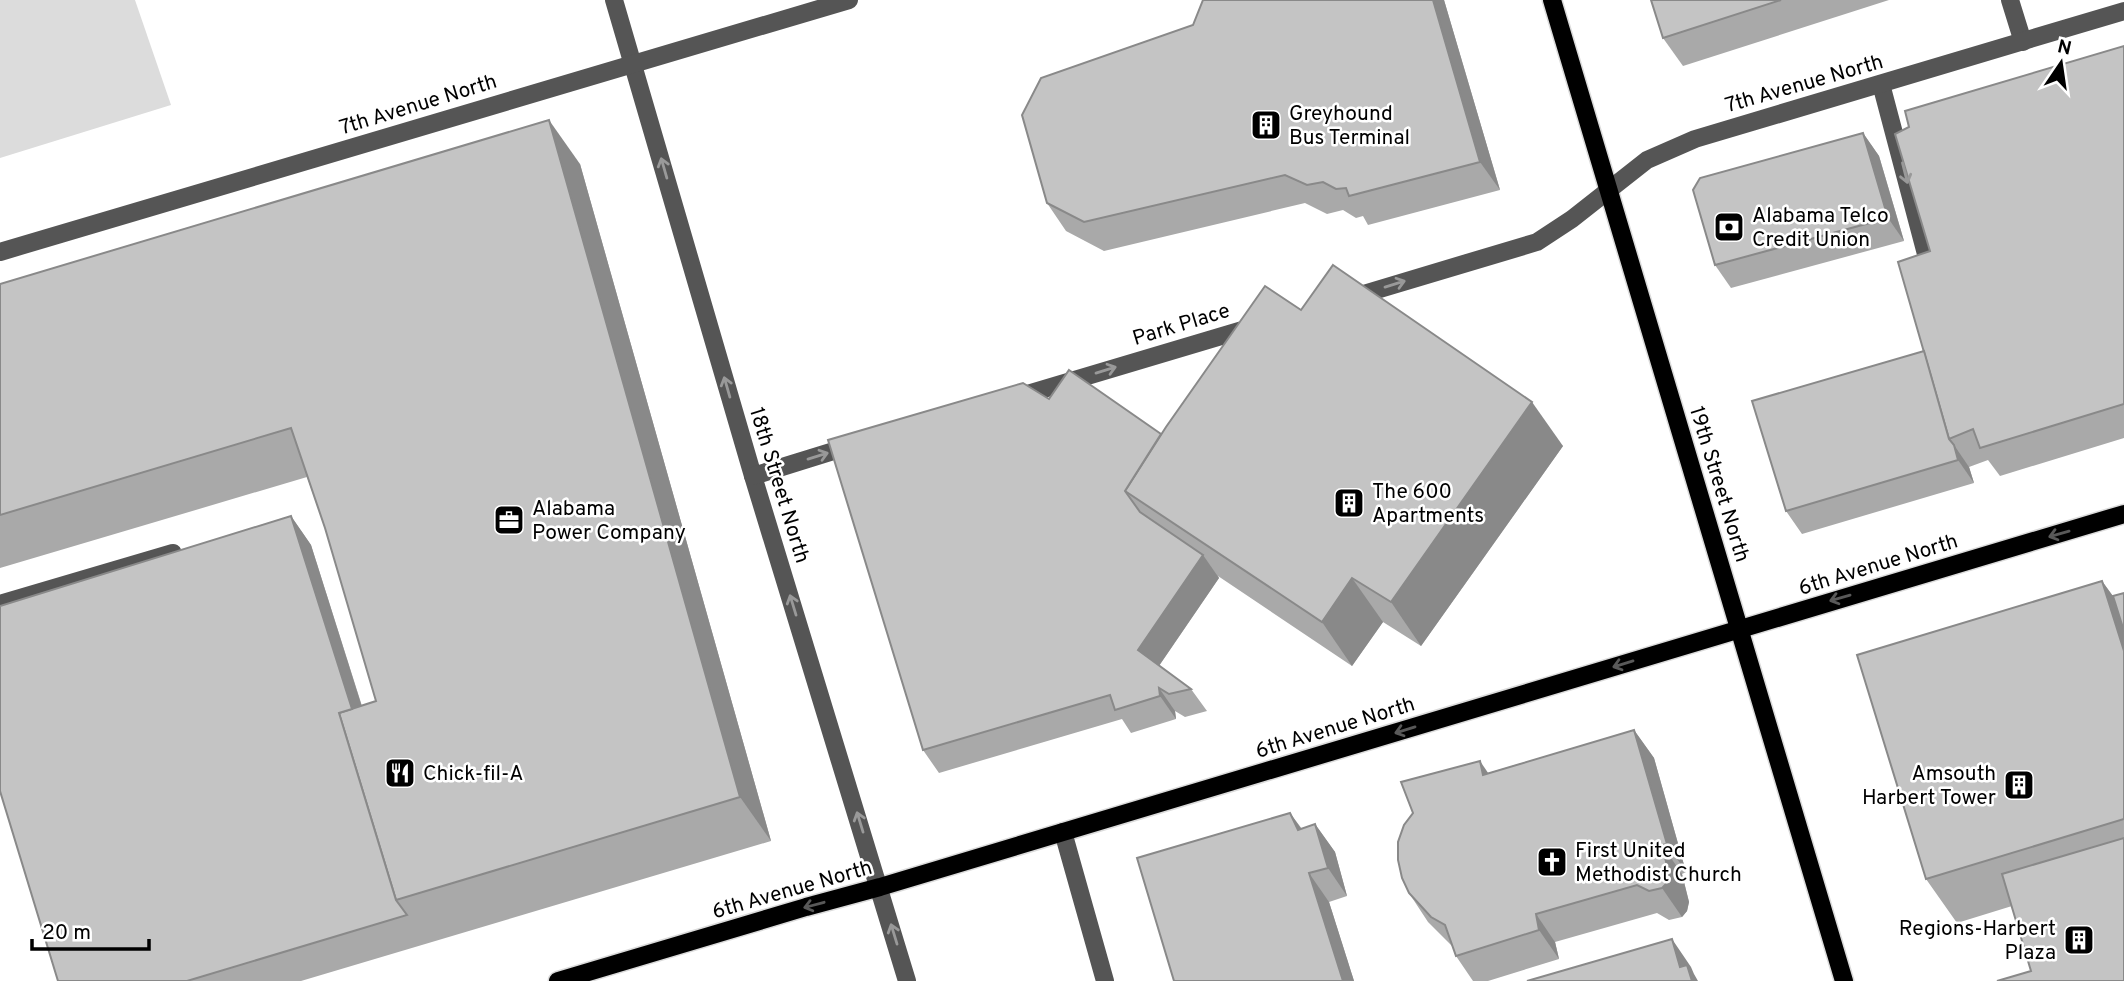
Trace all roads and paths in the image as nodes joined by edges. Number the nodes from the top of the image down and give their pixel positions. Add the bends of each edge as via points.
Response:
1 (614, 0) edge
2 (849, 0) edge
3 (1552, 0) edge
4 (2010, 0) edge
5 (2124, 11) edge
6 (2023, 42) junction
7 (634, 64) junction
8 (1881, 84) junction
9 (1608, 188) junction
10 (0, 252) edge
11 (1934, 284) edge
12 (1337, 302) edge
13 (1271, 321) edge
14 (991, 404) edge
15 (871, 440) edge
16 (753, 476) junction
17 (2124, 514) edge
18 (184, 550) edge
19 (0, 604) edge
20 (1739, 629) junction
21 (1063, 832) junction
22 (880, 887) junction
23 (558, 981) edge
24 (907, 981) edge
25 (1105, 981) edge
26 (1844, 981) edge

1 - 7 street, 18th Street North
2 - 7 street, 7th Avenue North
3 - 9 main road, 19th Street North
4 - 6 street
5 - 6 street
6 - 8 street, 7th Avenue North
7 - 10 street, 7th Avenue North
16 -> 7 street, 18th Street North
8 - 9 street, 7th Avenue North via 1695,139 1647,160
8 -> 11 street
12 -> 9 street via 1537,242
9 - 20 main road, 19th Street North
14 -> 13 street, Park Place
16 -> 15 street
22 -> 16 street, 18th Street North
17 -> 20 main road, 6th Avenue North
18 - 19 street via 41,598
20 -> 21 main road, 6th Avenue North
20 - 26 main road, 19th Street North
21 - 22 main road, 6th Avenue North
21 - 25 street
22 -> 23 main road, 6th Avenue North
24 -> 22 street, 18th Street North

